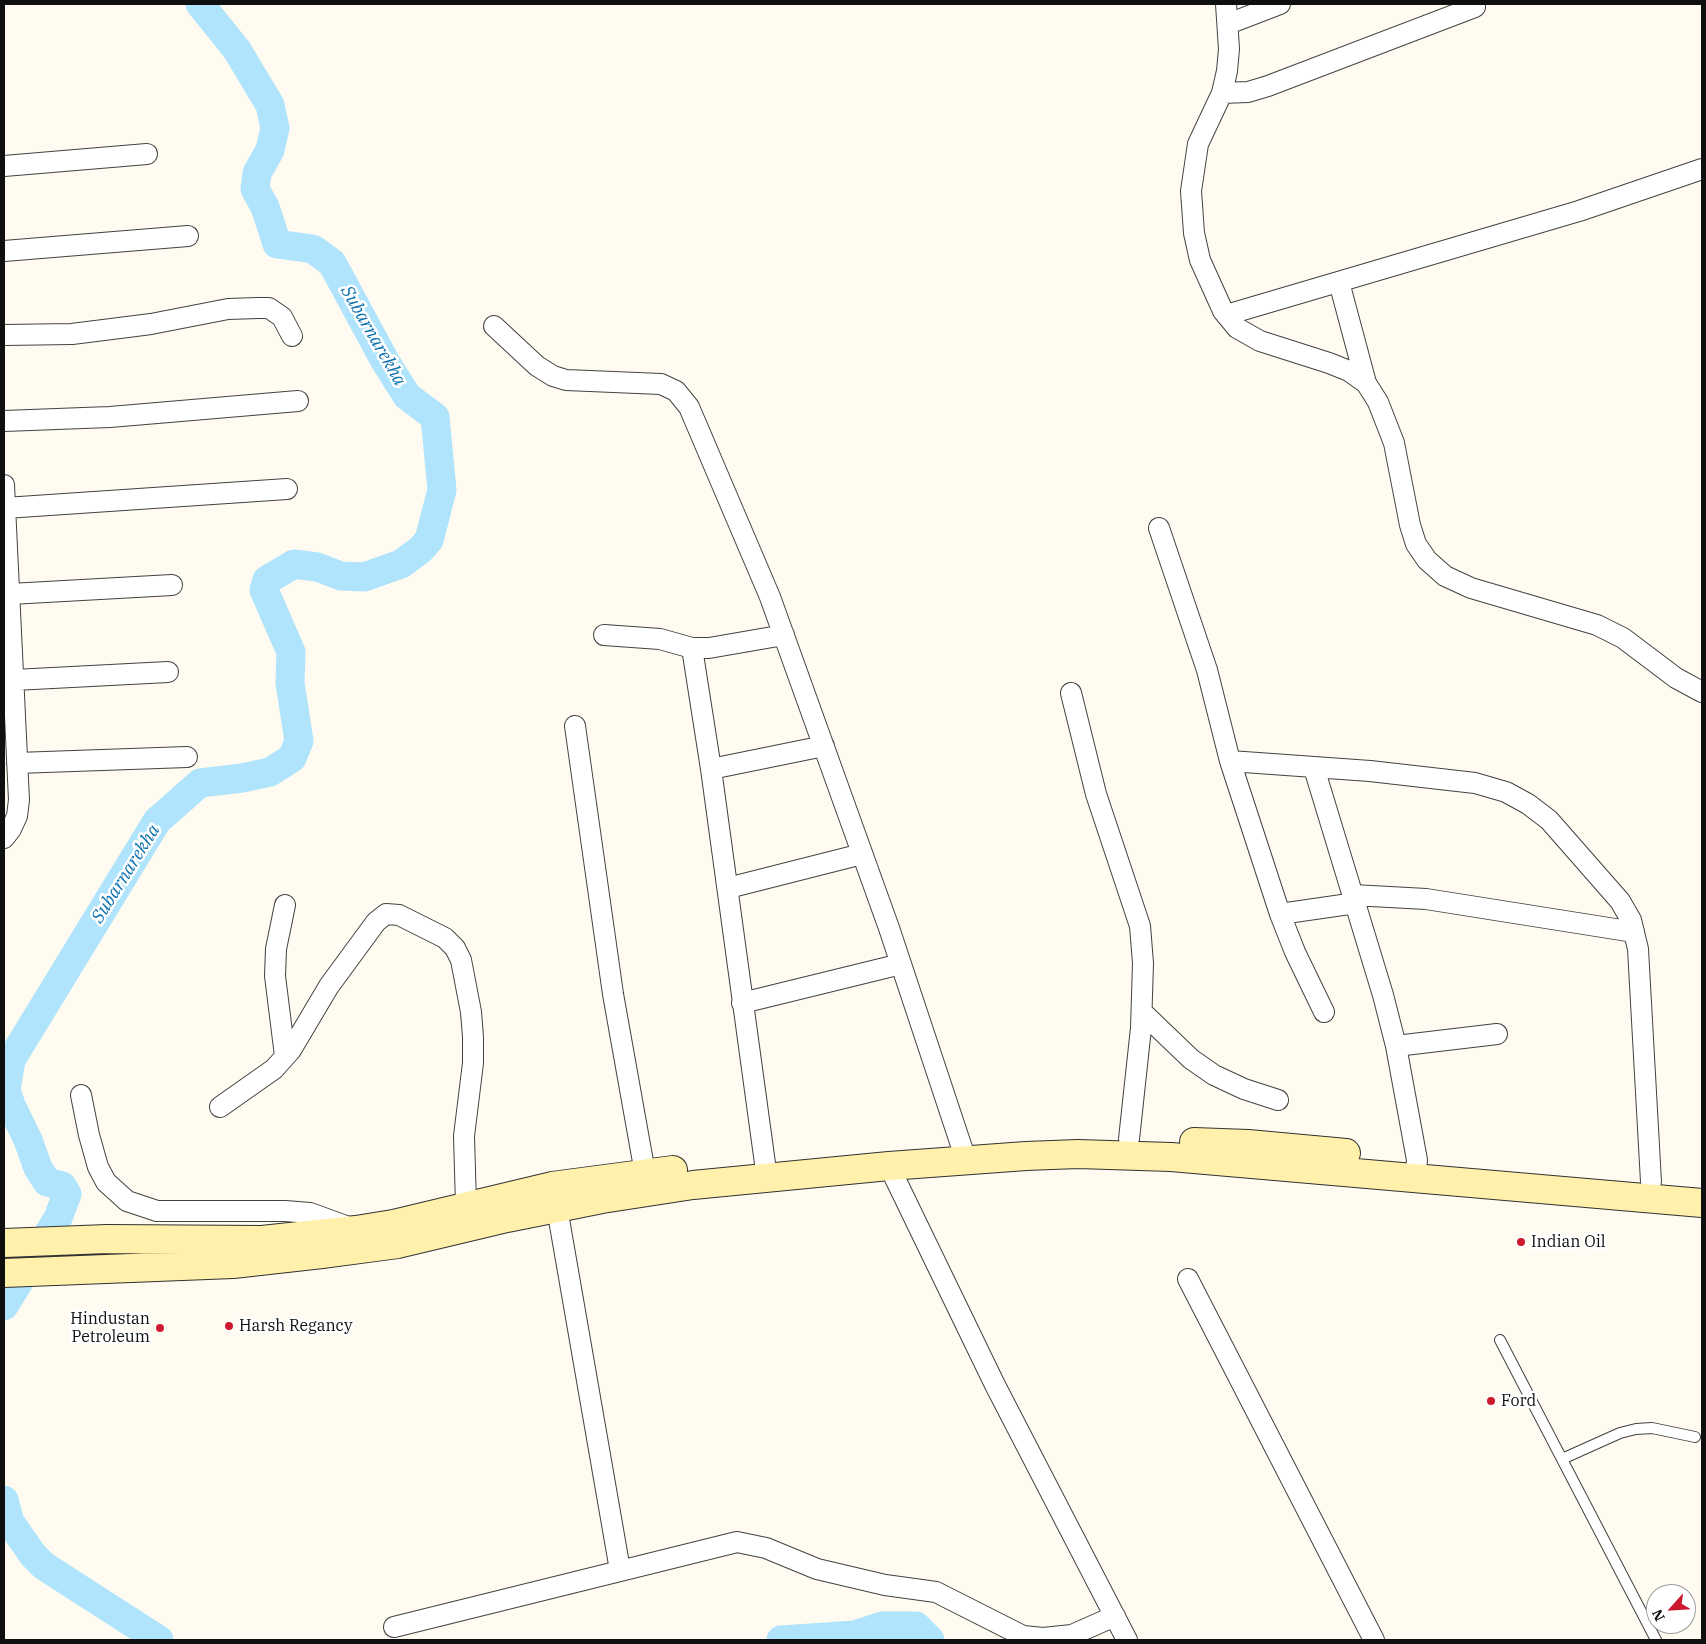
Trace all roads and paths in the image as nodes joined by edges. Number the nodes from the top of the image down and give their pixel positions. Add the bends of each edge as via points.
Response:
1 (1226, 4) edge
2 (1280, 4) edge
3 (1475, 7) dead end
4 (1228, 24) junction
5 (1222, 93) junction
6 (147, 154) dead end
7 (4, 166) edge
8 (1702, 169) edge
9 (188, 236) dead end
10 (4, 251) edge
11 (1339, 282) junction
12 (1226, 315) junction
13 (494, 326) dead end
14 (4, 335) edge
15 (292, 336) dead end
16 (1366, 383) junction
17 (298, 401) dead end
18 (4, 421) edge
19 (4, 484) edge
20 (287, 489) dead end
21 (5, 508) junction
22 (1159, 528) dead end
23 (6, 544) edge
24 (172, 585) dead end
25 (10, 594) junction
26 (604, 635) dead end
27 (784, 635) junction
28 (692, 648) junction
29 (168, 672) dead end
30 (14, 680) junction
31 (1702, 692) edge
32 (1071, 693) dead end
33 (575, 726) dead end
34 (824, 746) junction
35 (187, 757) dead end
36 (1230, 762) junction
37 (18, 763) junction
38 (1314, 768) junction
39 (712, 769) junction
40 (4, 838) edge
41 (862, 854) junction
42 (728, 888) junction
43 (1354, 899) junction
44 (285, 905) dead end
45 (1280, 914) junction
46 (1634, 932) junction
47 (901, 964) junction
48 (742, 1003) junction
49 (1142, 1012) junction
50 (1324, 1012) dead end
51 (1497, 1034) dead end
52 (1396, 1046) junction
53 (285, 1056) junction
54 (81, 1094) dead end
55 (1278, 1100) dead end
56 (220, 1107) dead end
57 (1129, 1139) junction
58 (963, 1151) junction
59 (888, 1166) junction
60 (766, 1169) junction
61 (1416, 1170) junction
62 (645, 1173) junction
63 (1651, 1182) junction
64 (1596, 1185) junction
65 (1702, 1186) edge
66 (1702, 1203) edge
67 (466, 1205) junction
68 (556, 1208) junction
69 (356, 1230) junction
70 (4, 1243) edge
71 (398, 1244) junction
72 (4, 1273) edge
73 (1188, 1279) dead end
74 (1500, 1340) dead end
75 (1695, 1437) dead end
76 (1562, 1458) junction
77 (620, 1570) junction
78 (1115, 1616) junction
79 (394, 1628) dead end
80 (1127, 1640) edge
81 (1374, 1640) edge
82 (1656, 1640) edge

1 - 4 street
2 - 4 street
3 - 5 street via 1268,86 1248,92
4 - 5 street via 1229,49
5 - 12 street via 1198,144 1191,191 1200,260 1208,283
6 - 7 street
8 - 11 street via 1579,210
9 - 10 street
11 - 12 street
11 - 16 street
12 - 16 street via 1237,328 1260,341 1349,371
13 - 27 street via 537,366 553,376 566,380 661,384 676,391 701,433
14 - 15 street via 72,334 151,324 228,309 269,308 282,317
16 - 31 street via 1387,420 1410,525 1416,544 1427,560 1445,576 1472,588 1597,624
17 - 18 street
19 - 21 street
20 - 21 street
21 - 23 street
22 - 36 street via 1208,670
23 - 25 street
24 - 25 street
25 - 30 street
26 - 28 street via 660,640
27 - 28 street
27 - 34 street
28 - 39 street
29 - 30 street
30 - 37 street
32 - 49 street via 1096,794 1140,926
33 - 62 street via 614,994
34 - 39 street
34 - 41 street
35 - 37 street
36 - 38 street
36 - 45 street
37 - 40 street via 17,816
38 - 43 street
38 - 46 street via 1370,770 1475,783 1506,792 1549,820 1620,901
39 - 42 street
41 - 42 street
41 - 47 street
42 - 48 street
43 - 45 street
43 - 46 street via 1426,899
43 - 52 street
44 - 53 street via 276,949 275,976
45 - 50 street
46 - 63 street via 1638,949
47 - 48 street
47 - 58 street
48 - 60 street
49 - 55 street via 1191,1059 1214,1076
49 - 57 street
51 - 52 street
52 - 61 street
53 - 56 street via 257,1083
53 - 67 street via 329,986 381,917 399,915 445,938 461,960 471,1012 473,1063 464,1136
54 - 69 street via 98,1167 106,1182 127,1202 157,1211 310,1213
57 - 58 main road via 1052,1137
57 - 61 main road via 1248,1144
58 - 59 main road
58 - 60 main road
58 - 61 main road via 1128,1155
59 - 60 main road
59 - 78 street via 995,1385
60 - 62 main road
60 - 68 main road
61 - 64 main road
62 - 67 main road via 552,1186
63 - 64 main road
63 - 65 main road
64 - 66 main road
67 - 69 main road
68 - 71 main road
68 - 77 street
69 - 70 main road via 262,1240 107,1239
69 - 71 street
71 - 72 main road via 233,1264
73 - 81 street
74 - 76 lane
75 - 76 lane via 1652,1428 1636,1429
76 - 82 lane
77 - 78 street via 722,1544 751,1543 816,1569 885,1585 936,1592 1023,1636 1072,1635
77 - 79 street
78 - 80 street

